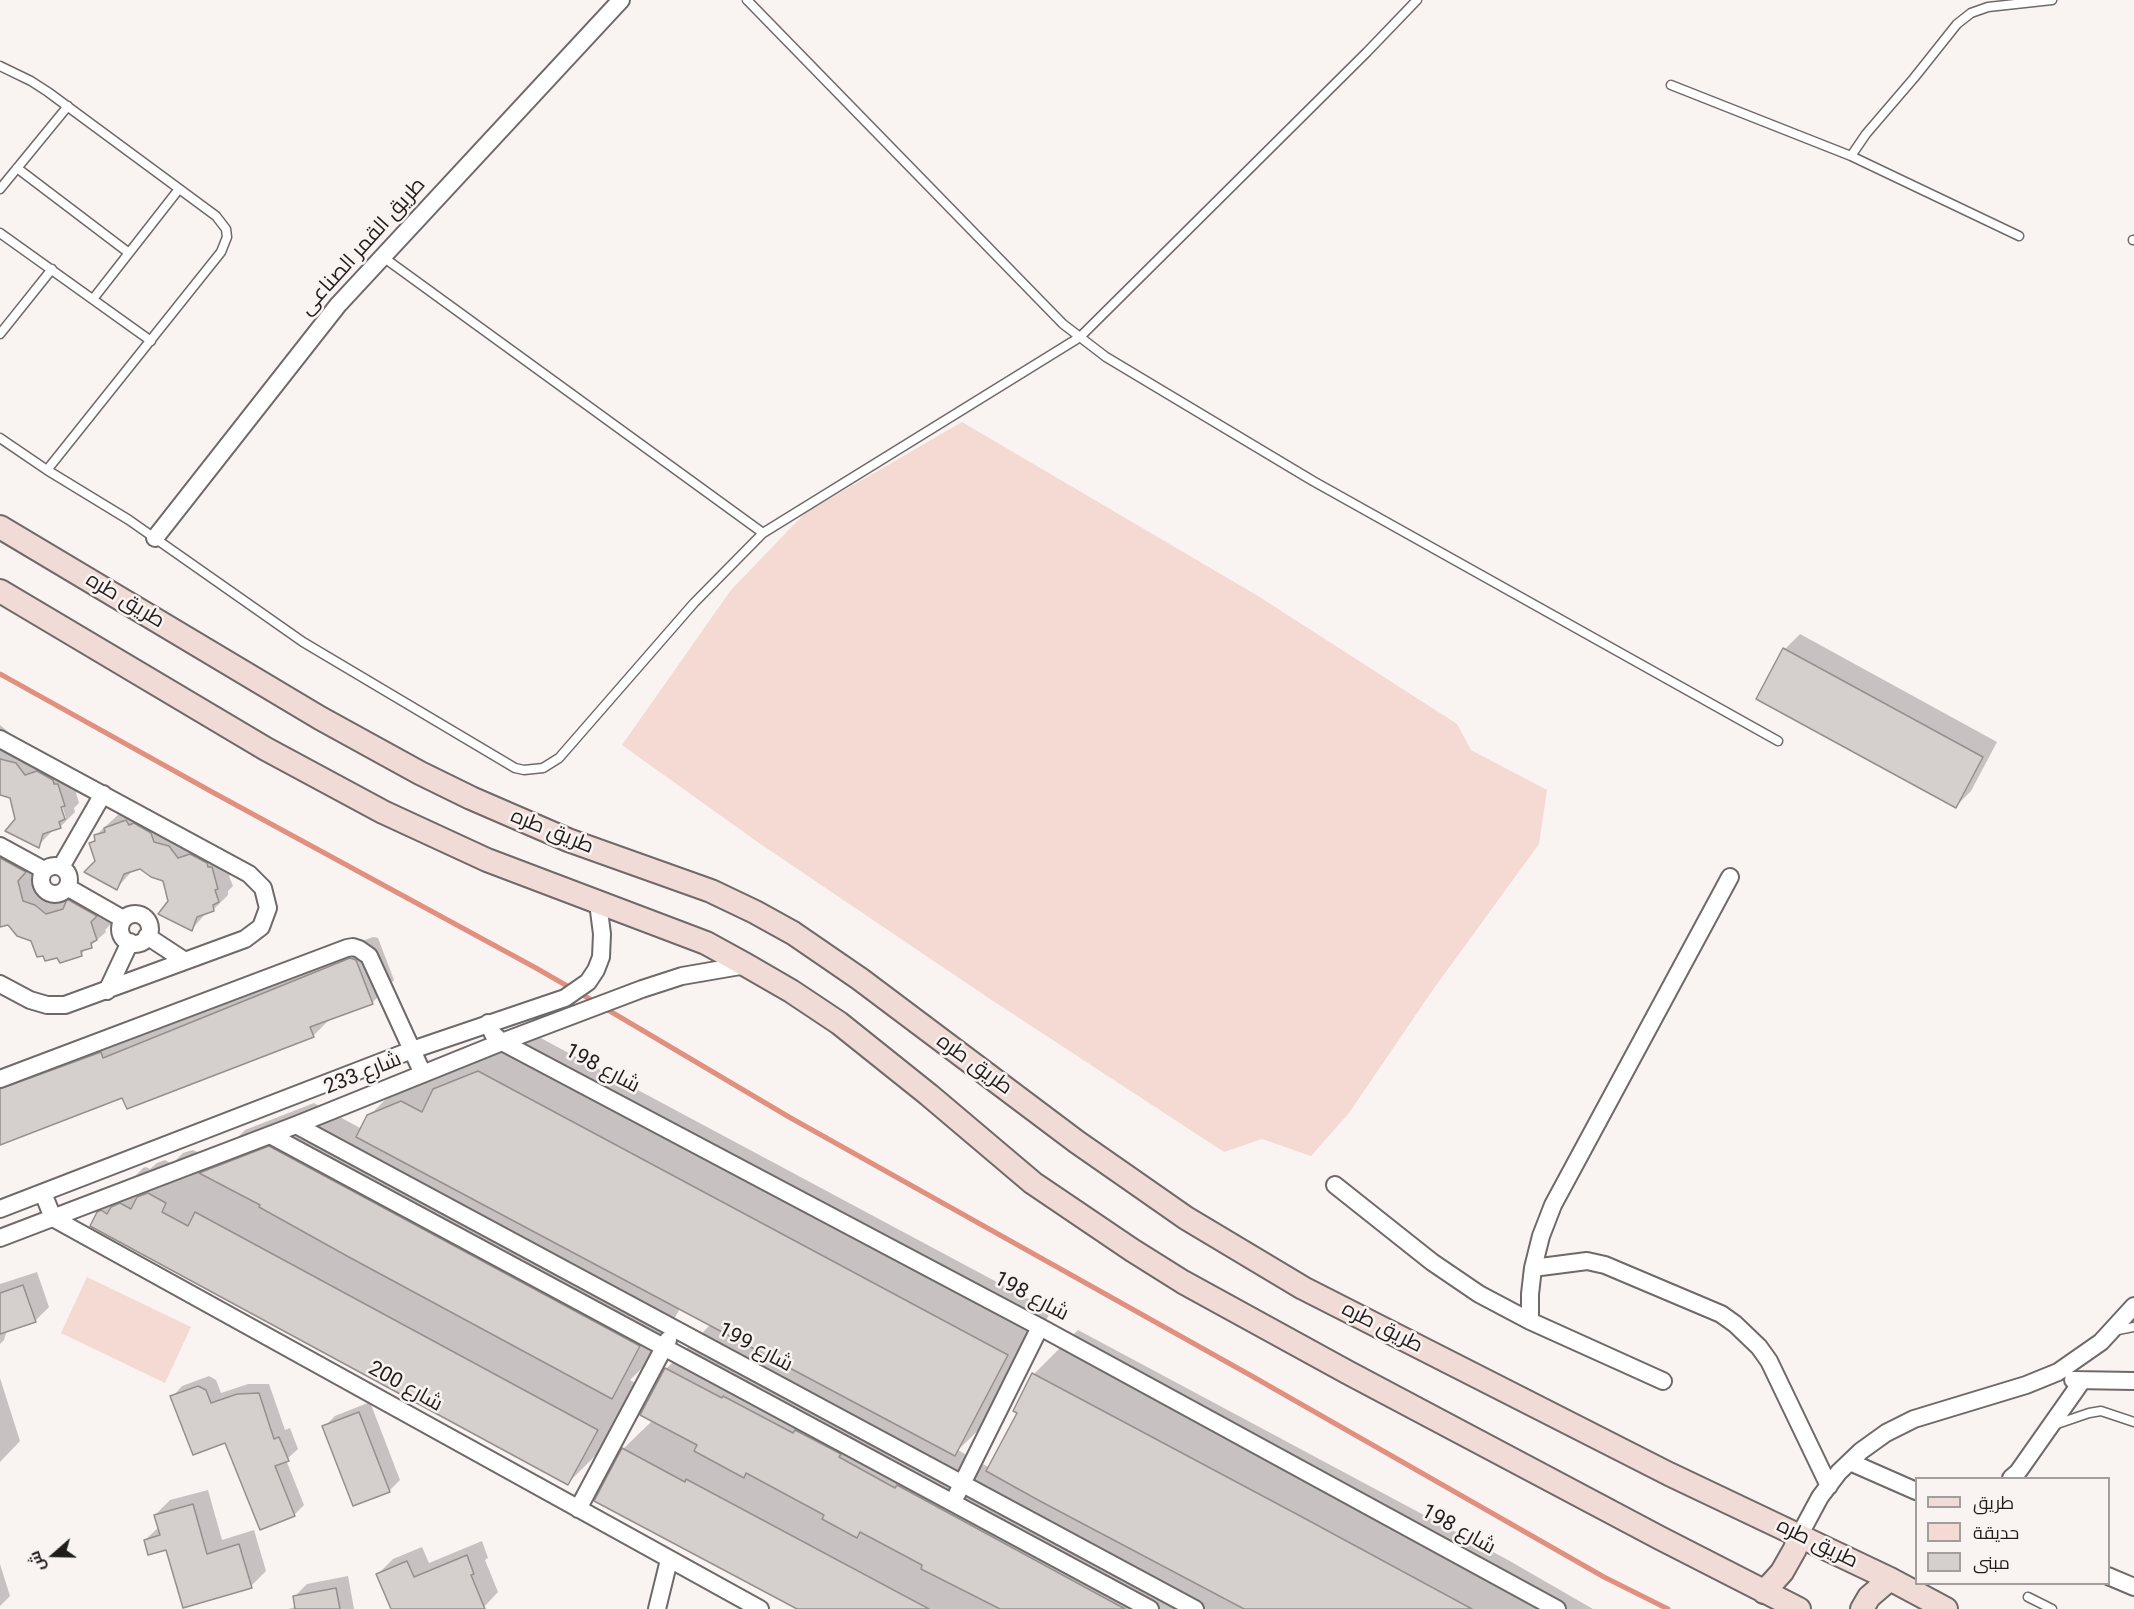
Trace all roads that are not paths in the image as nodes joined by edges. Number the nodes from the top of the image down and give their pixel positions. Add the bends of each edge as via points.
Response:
1 (621, 0) edge
2 (747, 0) edge
3 (1417, 0) edge
4 (2052, 0) edge
5 (0, 66) edge
6 (1671, 85) dead end
7 (68, 106) junction
8 (1851, 156) junction
9 (17, 168) junction
10 (0, 189) edge
11 (179, 189) junction
12 (0, 233) edge
13 (2019, 237) dead end
14 (129, 253) junction
15 (383, 257) junction
16 (52, 269) junction
17 (93, 299) junction
18 (0, 334) edge
19 (1080, 337) junction
20 (151, 341) junction
21 (0, 438) edge
22 (46, 470) junction
23 (2, 527) edge
24 (763, 533) junction
25 (155, 538) junction
26 (0, 591) edge
27 (0, 739) edge
28 (1778, 741) dead end
29 (103, 794) junction
30 (0, 846) edge
31 (61, 867) junction
32 (44, 870) junction
33 (1730, 877) dead end
34 (67, 887) junction
35 (598, 903) junction
36 (123, 919) junction
37 (147, 936) junction
38 (130, 942) junction
39 (185, 962) junction
40 (746, 965) junction
41 (0, 984) edge
42 (106, 991) junction
43 (488, 1023) junction
44 (502, 1041) junction
45 (412, 1050) junction
46 (423, 1074) junction
47 (0, 1079) edge
48 (296, 1125) junction
49 (270, 1135) junction
50 (1335, 1185) dead end
51 (42, 1193) junction
52 (0, 1209) edge
53 (53, 1218) junction
54 (0, 1238) edge
55 (1533, 1268) junction
56 (2134, 1306) edge
57 (1530, 1321) junction
58 (1040, 1327) junction
59 (2134, 1327) edge
60 (674, 1330) junction
61 (2113, 1331) junction
62 (664, 1349) junction
63 (2042, 1379) junction
64 (1663, 1381) dead end
65 (2082, 1381) junction
66 (2134, 1381) edge
67 (2134, 1422) edge
68 (2050, 1426) junction
69 (1850, 1462) junction
70 (2015, 1476) edge
71 (962, 1484) junction
72 (1829, 1486) junction
73 (1915, 1490) edge
74 (953, 1503) junction
75 (578, 1509) junction
76 (1799, 1536) junction
77 (669, 1560) junction
78 (2110, 1576) edge
79 (1890, 1579) junction
80 (2134, 1587) edge
81 (1764, 1592) junction
82 (2028, 1597) dead end
83 (657, 1609) edge
84 (759, 1609) edge
85 (1150, 1609) edge
86 (1195, 1609) edge
87 (1557, 1609) edge
88 (1799, 1609) edge
89 (1862, 1609) edge
90 (1947, 1609) edge
91 (2052, 1609) edge

1 - 15 street, طريق القمر الصناعى
2 - 19 lane via 1054,315
3 - 19 lane
4 - 8 lane via 1988,7 1971,13
5 - 7 lane
6 - 8 lane
7 - 9 lane
7 - 11 lane
8 - 13 lane
9 - 10 lane
9 - 14 lane
11 - 14 lane
11 - 20 lane via 222,222 227,237 221,252
12 - 16 lane
14 - 17 lane
15 - 24 lane
15 - 25 street, طريق القمر الصناعى via 338,305
16 - 17 lane
16 - 18 lane
17 - 20 lane
19 - 24 lane
19 - 28 lane via 1106,357 1312,481
20 - 22 lane
21 - 22 lane
22 - 25 lane
23 - 76 main road, طريق طره via 320,718 430,778 535,827 711,891 793,933 1123,1175 1244,1253 1314,1293
24 - 25 lane via 694,603 559,758 534,770 515,768 303,642
26 - 35 main road via 266,749 383,812 487,860
27 - 29 street
29 - 31 street
29 - 39 street via 249,874 263,888 268,908 261,927 245,939
30 - 32 street
31 - 32 street
31 - 34 street via 68,873
32 - 34 street via 41,884 46,891 55,895
33 - 55 street via 1552,1205
34 - 36 street
35 - 40 main road via 706,943
35 - 43 street, شارع 233 via 601,957 588,982 565,998
36 - 37 street via 136,914 145,918
36 - 38 street via 120,932
37 - 38 street via 140,942
37 - 39 street
38 - 42 street
39 - 42 street
40 - 44 street, شارع 233 via 662,982
40 - 81 main road via 839,1023 1033,1183 1163,1269 1319,1358
41 - 42 street via 47,1005 65,1005
43 - 44 street, شارع 198
43 - 45 street, شارع 233
44 - 46 street, شارع 233
44 - 58 street, شارع 198
45 - 46 street
45 - 47 street via 369,956 353,947
45 - 51 street, شارع 233
46 - 48 street, شارع 233
48 - 49 street, شارع 233
48 - 60 street, شارع 199
49 - 53 street, شارع 233
49 - 62 street, شارع 199
50 - 57 street via 1455,1279
51 - 52 street, شارع 233
51 - 53 street
53 - 54 street, شارع 233
53 - 75 street, شارع 200
55 - 57 street
55 - 72 street via 1587,1261 1605,1265 1736,1324 1769,1361
56 - 61 street
57 - 64 street
58 - 71 street
58 - 87 street, شارع 198
59 - 61 lane
60 - 62 street
60 - 71 street, شارع 199
61 - 63 street via 2074,1363
62 - 74 street, شارع 199
62 - 75 street
63 - 65 street
63 - 69 street via 1914,1419 1887,1433
65 - 66 street
65 - 68 street
67 - 68 lane via 2101,1411
68 - 70 street
69 - 72 street
69 - 73 street
71 - 74 street
71 - 86 street, شارع 199
72 - 76 street
74 - 85 street, شارع 199
75 - 77 street, شارع 200
76 - 79 main road, طريق طره
76 - 81 main road via 1782,1572
77 - 83 street
77 - 84 street, شارع 200
78 - 80 street
79 - 89 main road via 1869,1597
79 - 90 main road, طريق طره
81 - 88 main road
82 - 91 lane

